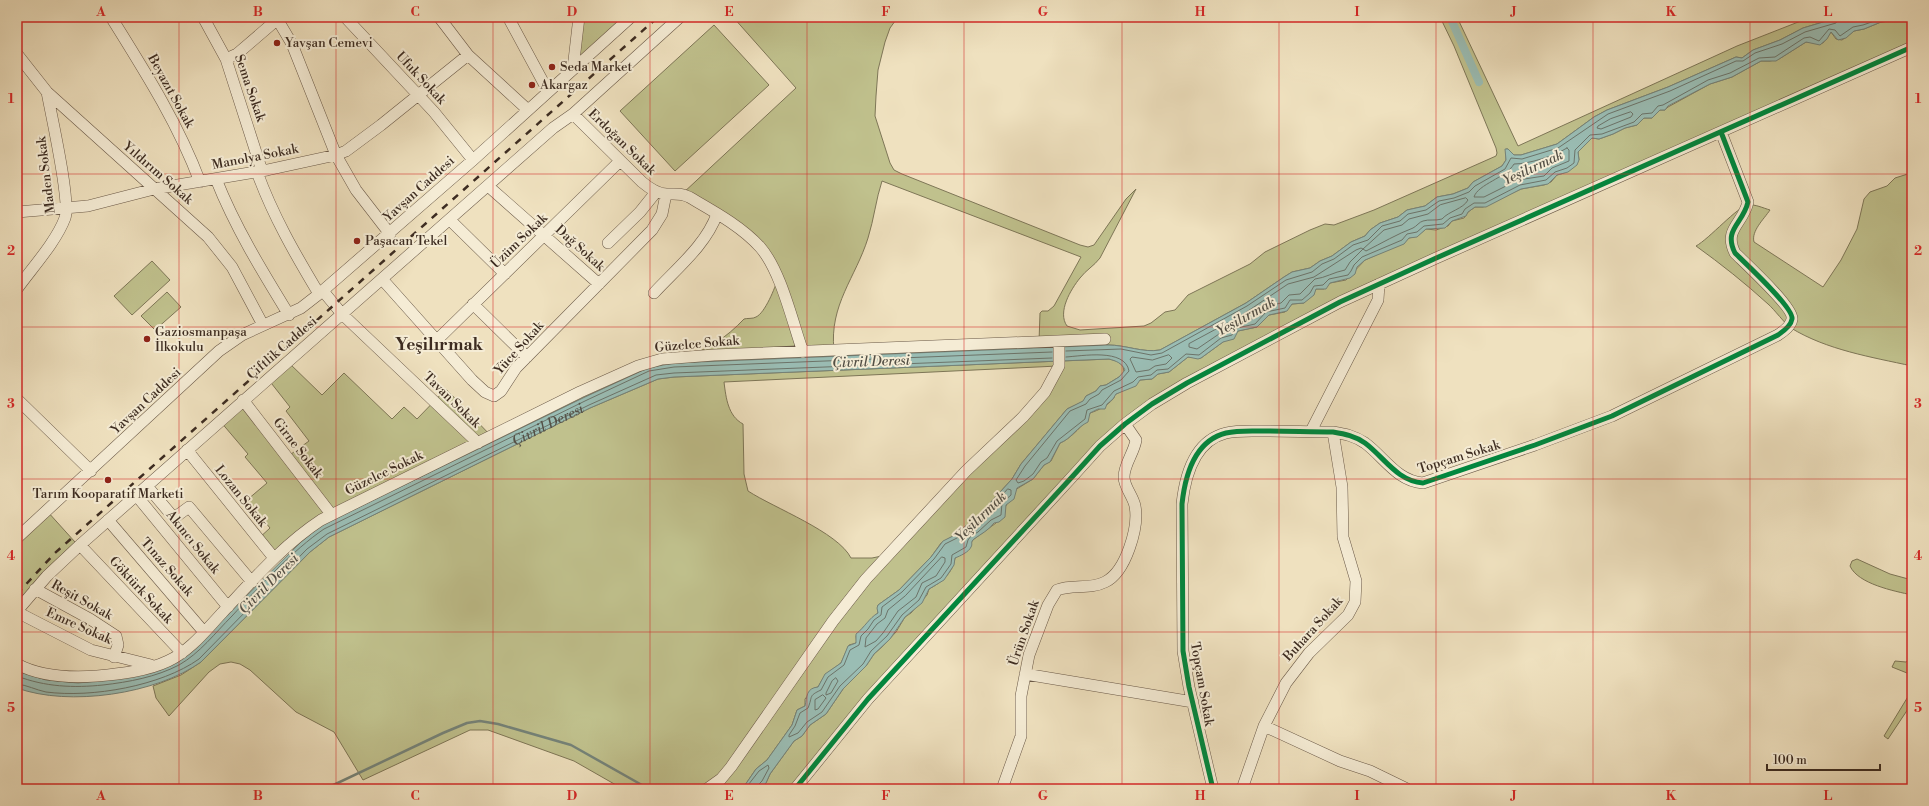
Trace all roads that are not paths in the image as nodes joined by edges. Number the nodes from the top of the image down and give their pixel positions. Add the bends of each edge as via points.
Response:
1 (111, 17) edge
2 (203, 17) edge
3 (345, 17) edge
4 (439, 17) edge
5 (508, 17) edge
6 (579, 17) edge
7 (631, 17) edge
8 (680, 17) edge
9 (278, 18) edge
10 (1912, 47) edge
11 (17, 54) edge
12 (468, 55) junction
13 (226, 59) junction
14 (573, 68) junction
15 (548, 91) junction
16 (47, 92) junction
17 (418, 96) junction
18 (528, 110) junction
19 (573, 114) junction
20 (1721, 132) junction
21 (336, 155) junction
22 (473, 160) junction
23 (620, 161) junction
24 (260, 171) junction
25 (216, 179) junction
26 (200, 182) junction
27 (488, 186) junction
28 (154, 189) junction
29 (661, 193) junction
30 (66, 208) junction
31 (17, 212) edge
32 (717, 214) junction
33 (450, 220) junction
34 (390, 234) junction
35 (545, 236) junction
36 (608, 243) dead end
37 (505, 274) junction
38 (382, 279) junction
39 (599, 284) junction
40 (1379, 284) junction
41 (17, 289) edge
42 (321, 293) junction
43 (654, 293) dead end
44 (473, 304) junction
45 (342, 314) junction
46 (289, 315) junction
47 (263, 325) junction
48 (1105, 339) dead end
49 (436, 341) junction
50 (1059, 344) junction
51 (803, 352) junction
52 (527, 357) junction
53 (17, 399) edge
54 (243, 400) junction
55 (17, 408) edge
56 (1125, 424) junction
57 (1311, 432) junction
58 (1333, 432) junction
59 (478, 444) junction
60 (187, 450) junction
61 (88, 473) junction
62 (147, 486) junction
63 (136, 495) junction
64 (331, 514) junction
65 (108, 520) junction
66 (17, 538) edge
67 (80, 545) junction
68 (274, 558) junction
69 (252, 582) junction
70 (35, 589) junction
71 (228, 607) junction
72 (17, 612) edge
73 (204, 632) junction
74 (182, 653) junction
75 (114, 657) junction
76 (17, 664) edge
77 (155, 666) junction
78 (1025, 674) junction
79 (1193, 702) junction
80 (1264, 726) junction
81 (708, 789) edge
82 (795, 789) edge
83 (1002, 789) edge
84 (1213, 789) edge
85 (1242, 789) edge
86 (1407, 789) edge

1 - 26 street, Beyazıt Sokak via 181,136
2 - 13 street, Sema Sokak
3 - 17 street, Ufuk Sokak
4 - 12 street
5 - 15 street
6 - 14 street
7 - 14 street, Yavşan Caddesi
8 - 19 street, Çiftlik Caddesi
9 - 13 street via 237,54
9 - 21 street via 292,44
10 - 20 street
11 - 16 street, Yıldırım Sokak
12 - 17 street, Manolya Sokak
12 - 18 street
13 - 24 street, Sema Sokak
14 - 15 street, Yavşan Caddesi
15 - 18 street, Yavşan Caddesi
16 - 28 street, Yıldırım Sokak
16 - 30 street, Maden Sokak
17 - 21 street, Manolya Sokak via 363,139
17 - 22 street, Ufuk Sokak
18 - 22 street, Yavşan Caddesi
19 - 23 street, Erdoğan Sokak
19 - 27 street, Çiftlik Caddesi via 553,128
20 - 40 street
20 - 58 street, Topçam Sokak via 1748,202 1730,236 1731,244 1735,253 1789,310 1792,319 1782,332 1612,416 1423,483 1401,476 1366,443 1348,434
21 - 24 street, Manolya Sokak
21 - 34 street via 356,190
22 - 34 street, Yavşan Caddesi
23 - 29 street, Erdoğan Sokak via 642,182
23 - 35 street, Üzüm Sokak
24 - 25 street, Manolya Sokak
24 - 42 street, Sema Sokak via 277,222 290,247
25 - 26 street, Manolya Sokak
25 - 46 street via 248,246
26 - 28 street, Manolya Sokak
27 - 33 street, Çiftlik Caddesi
27 - 35 street, Dağ Sokak
28 - 30 street, Manolya Sokak via 88,206
28 - 47 street, Yıldırım Sokak via 208,237 223,255
29 - 32 street via 682,194
29 - 36 street
29 - 39 street, Yüce Sokak via 662,214 656,224
30 - 31 street, Manolya Sokak
30 - 41 street, Maden Sokak via 65,219 56,234
32 - 43 street via 701,242
32 - 51 street via 750,238 766,254 778,278
33 - 37 street
33 - 38 street, Çiftlik Caddesi
34 - 42 street, Yavşan Caddesi
35 - 37 street, Üzüm Sokak
35 - 39 street, Dağ Sokak
37 - 44 street, Üzüm Sokak
38 - 45 street, Çiftlik Caddesi
38 - 49 street, Yüce Sokak
39 - 52 street, Yüce Sokak
40 - 56 street via 1187,383
40 - 57 street via 1378,300
42 - 45 street, Tavan Sokak
42 - 46 street, Yavşan Caddesi
44 - 49 street, Üzüm Sokak
44 - 52 street
45 - 54 street, Çiftlik Caddesi
45 - 59 street, Tavan Sokak
46 - 47 street, Yavşan Caddesi
47 - 61 street, Yavşan Caddesi via 242,335 219,351
48 - 50 street, Güzelce Sokak
49 - 52 street, Yüce Sokak via 481,389 491,395 501,391
50 - 51 street, Güzelce Sokak
50 - 81 street via 1060,361 1054,379 1036,404 966,471 866,579 833,621 731,768
51 - 59 street, Güzelce Sokak via 714,355 654,361 580,392
53 - 61 street
54 - 60 street, Çiftlik Caddesi
54 - 64 street, Girne Sokak
55 - 61 street
56 - 78 street, Ürün Sokak via 1136,440 1124,473 1125,483 1136,511 1136,522 1129,548 1118,569 1107,581 1090,587 1057,590 1048,605 1029,655
56 - 82 street via 1100,446 916,645 868,699
57 - 58 street, Topçam Sokak
57 - 79 street, Topçam Sokak via 1225,433 1209,442 1190,466 1182,504 1183,651
58 - 80 street, Buhara Sokak via 1342,487 1343,537 1356,581 1355,602 1348,615 1293,672 1281,690
59 - 64 street, Güzelce Sokak
60 - 62 street, Çiftlik Caddesi
60 - 68 street, Lozan Sokak
61 - 66 street, Yavşan Caddesi
62 - 63 street, Çiftlik Caddesi
62 - 69 street via 174,518 189,507
63 - 65 street, Çiftlik Caddesi
63 - 71 street, Akıncı Sokak
64 - 68 street, Güzelce Sokak via 310,527
65 - 67 street, Çiftlik Caddesi
65 - 73 street, Tınaz Sokak
67 - 70 street, Çiftlik Caddesi
67 - 74 street, Göktürk Sokak
68 - 69 street, Güzelce Sokak
69 - 71 street, Güzelce Sokak
70 - 72 street, Çiftlik Caddesi
70 - 75 street, Reşit Sokak via 116,636 118,645
71 - 73 street, Güzelce Sokak
72 - 75 street, Emre Sokak via 79,644
73 - 74 street, Güzelce Sokak
74 - 77 street, Güzelce Sokak
75 - 77 street, Emre Sokak
76 - 77 street, Güzelce Sokak via 39,672 69,677 105,675
78 - 79 street
78 - 83 street, Ürün Sokak via 1021,696 1020,736
79 - 84 street, Topçam Sokak
80 - 85 street, Buhara Sokak
80 - 86 street

